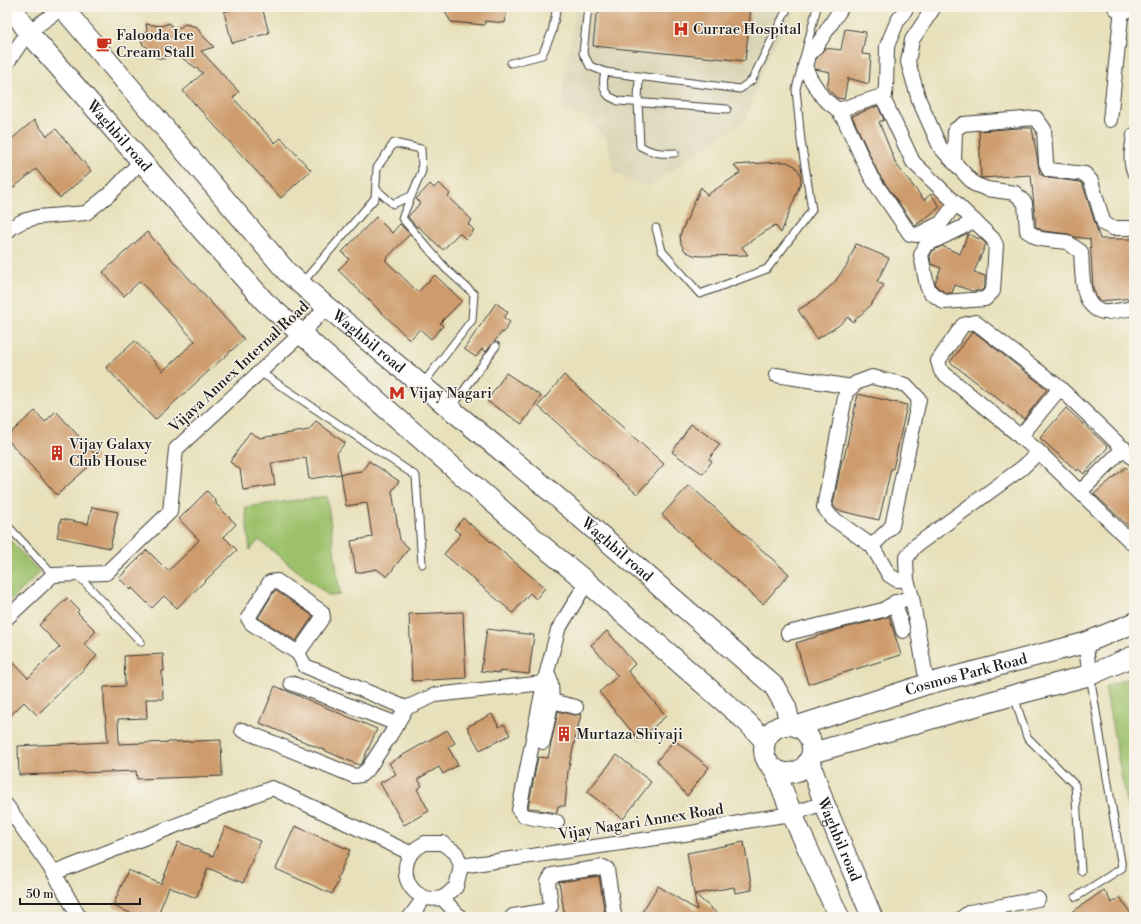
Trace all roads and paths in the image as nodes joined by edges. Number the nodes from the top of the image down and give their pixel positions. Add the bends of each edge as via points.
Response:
1 (12, 7) edge
2 (62, 7) edge
3 (557, 7) edge
4 (588, 7) edge
5 (788, 7) edge
6 (818, 7) edge
7 (842, 7) edge
8 (907, 7) edge
9 (934, 7) edge
10 (1124, 8) edge
11 (28, 32) junction
12 (511, 63) dead end
13 (7, 64) edge
14 (606, 72) junction
15 (640, 76) junction
16 (885, 95) junction
17 (638, 102) junction
18 (727, 109) dead end
19 (838, 110) junction
20 (1110, 120) dead end
21 (1134, 135) edge
22 (675, 153) dead end
23 (141, 161) junction
24 (954, 162) junction
25 (1134, 171) edge
26 (376, 189) junction
27 (411, 196) junction
28 (956, 203) junction
29 (975, 221) junction
30 (656, 228) dead end
31 (1134, 228) edge
32 (7, 232) edge
33 (301, 284) junction
34 (327, 307) junction
35 (1134, 308) edge
36 (301, 334) junction
37 (496, 346) dead end
38 (260, 372) junction
39 (776, 375) dead end
40 (422, 385) junction
41 (852, 387) junction
42 (1060, 388) junction
43 (451, 409) junction
44 (1020, 437) junction
45 (1124, 448) junction
46 (1039, 452) junction
47 (1134, 459) edge
48 (1080, 492) junction
49 (7, 525) edge
50 (1134, 545) edge
51 (872, 546) junction
52 (422, 564) dead end
53 (77, 574) junction
54 (53, 575) junction
55 (907, 580) junction
56 (587, 582) junction
57 (912, 597) junction
58 (895, 602) junction
59 (7, 618) edge
60 (1134, 623) edge
61 (903, 631) dead end
62 (788, 633) dead end
63 (140, 642) dead end
64 (1085, 643) junction
65 (298, 653) junction
66 (1134, 656) edge
67 (1090, 675) junction
68 (546, 677) junction
69 (291, 683) dead end
70 (928, 684) junction
71 (1014, 695) junction
72 (551, 701) junction
73 (576, 707) dead end
74 (406, 708) junction
75 (397, 724) junction
76 (794, 726) junction
77 (242, 730) dead end
78 (765, 741) junction
79 (543, 742) dead end
80 (811, 757) junction
81 (774, 768) junction
82 (824, 803) junction
83 (7, 806) edge
84 (792, 814) junction
85 (557, 822) dead end
86 (410, 853) junction
87 (461, 866) junction
88 (1081, 871) dead end
89 (54, 873) junction
90 (1076, 897) dead end
91 (424, 898) junction
92 (442, 898) junction
93 (1038, 899) dead end
94 (79, 917) edge
95 (410, 917) edge
96 (460, 917) edge
97 (512, 917) edge
98 (613, 917) edge
99 (839, 917) edge
100 (872, 917) edge
101 (963, 917) edge

1 - 11 main road, Waghbil road
2 - 11 street
2 - 33 main road, Waghbil road via 287,272
3 - 12 lane via 552,32 542,55
4 - 14 lane via 583,53 590,66
5 - 15 lane via 752,80 740,89
6 - 30 lane via 796,89 812,210 767,269 700,294 662,251
7 - 19 street via 809,54 805,66 823,98
8 - 16 street via 897,22 887,46
9 - 24 street via 912,40 908,62 919,100 940,147
10 - 20 street
11 - 13 street
11 - 23 main road, Waghbil road
14 - 15 lane
14 - 17 lane via 603,80 608,96 618,101
15 - 17 lane
16 - 19 street
16 - 28 street via 884,100 914,162
17 - 18 lane
17 - 22 lane via 640,146 661,154
19 - 28 street via 871,176 910,234 917,235 941,223
21 - 25 street via 1131,157
23 - 32 street via 112,192 86,213 38,217 23,221
23 - 36 main road, Waghbil road via 265,302
24 - 31 street via 955,130 963,124 1036,118 1044,129 1046,163 1049,170 1085,174 1091,180 1104,224 1113,228
24 - 35 street via 974,184 987,189 1015,193 1025,203 1027,231 1040,239 1067,242 1081,252 1084,293 1091,306 1103,312
26 - 27 lane via 393,204
26 - 27 lane via 377,168 394,143 421,149 422,171
26 - 33 lane via 375,198
27 - 40 lane via 402,218 446,269 474,294 472,320
28 - 29 street
29 - 29 street via 996,245 993,291 986,299 944,302 931,293 927,286 921,255 926,245
33 - 34 main road, Waghbil road
34 - 36 street, Vijaya Annex Internal Road
34 - 40 main road, Waghbil road
36 - 38 street, Vijaya Annex Internal Road
36 - 56 main road, Waghbil road
37 - 43 lane
38 - 52 lane via 416,476
38 - 53 street, Vijaya Annex Internal Road via 176,449 170,512 106,573
39 - 41 street
40 - 43 main road, Waghbil road
41 - 51 street via 846,392 824,507 831,517
41 - 51 street via 872,377 906,385 919,399 892,526
42 - 44 street
42 - 44 street via 975,322 963,325 938,361 941,371
42 - 45 street
43 - 76 main road, Waghbil road via 550,491 774,686
44 - 46 street
45 - 47 street
45 - 48 street
46 - 48 street
46 - 55 street via 1022,468 914,547 906,559
48 - 50 street
49 - 54 lane
51 - 55 street via 889,575 897,580
53 - 54 street, Vijaya Annex Internal Road
53 - 63 lane
54 - 59 street
55 - 57 street
56 - 68 street via 558,630
56 - 78 main road, Waghbil road via 747,722
57 - 58 street
57 - 70 street
58 - 61 street
58 - 62 street via 883,610
60 - 64 main road, Cosmos Park Road
64 - 67 street
64 - 70 main road, Cosmos Park Road
65 - 65 street via 251,623 248,618 270,582 277,581 322,612 323,617
65 - 74 street via 305,666
66 - 67 main road
67 - 71 main road
67 - 90 lane via 1122,868
68 - 72 street via 552,686
68 - 74 street via 435,695
68 - 85 street via 519,810 524,816
69 - 75 street
70 - 76 main road, Cosmos Park Road
71 - 80 main road
71 - 88 lane via 1027,737 1075,785
72 - 73 street
72 - 79 street
74 - 75 street
75 - 77 street via 368,769 361,775 354,776
76 - 78 main road via 782,725 775,728
76 - 80 main road via 809,737 812,744
78 - 81 main road via 765,756
80 - 81 main road via 804,767 797,771 781,772
80 - 82 main road, Waghbil road
81 - 84 main road, Waghbil road
82 - 84 street, Vijay Nagari Annex Road
82 - 100 main road, Waghbil road
83 - 89 street
84 - 87 street, Vijay Nagari Annex Road via 691,833
84 - 99 main road, Waghbil road
86 - 87 street via 424,843 442,843 456,853
86 - 89 street via 272,788
86 - 91 street via 404,870 409,887
87 - 92 street via 456,887
89 - 94 street
91 - 92 street
91 - 95 street
92 - 96 street
93 - 101 street via 970,912
97 - 98 street via 546,911 551,906 548,882 552,875 603,867 607,869

